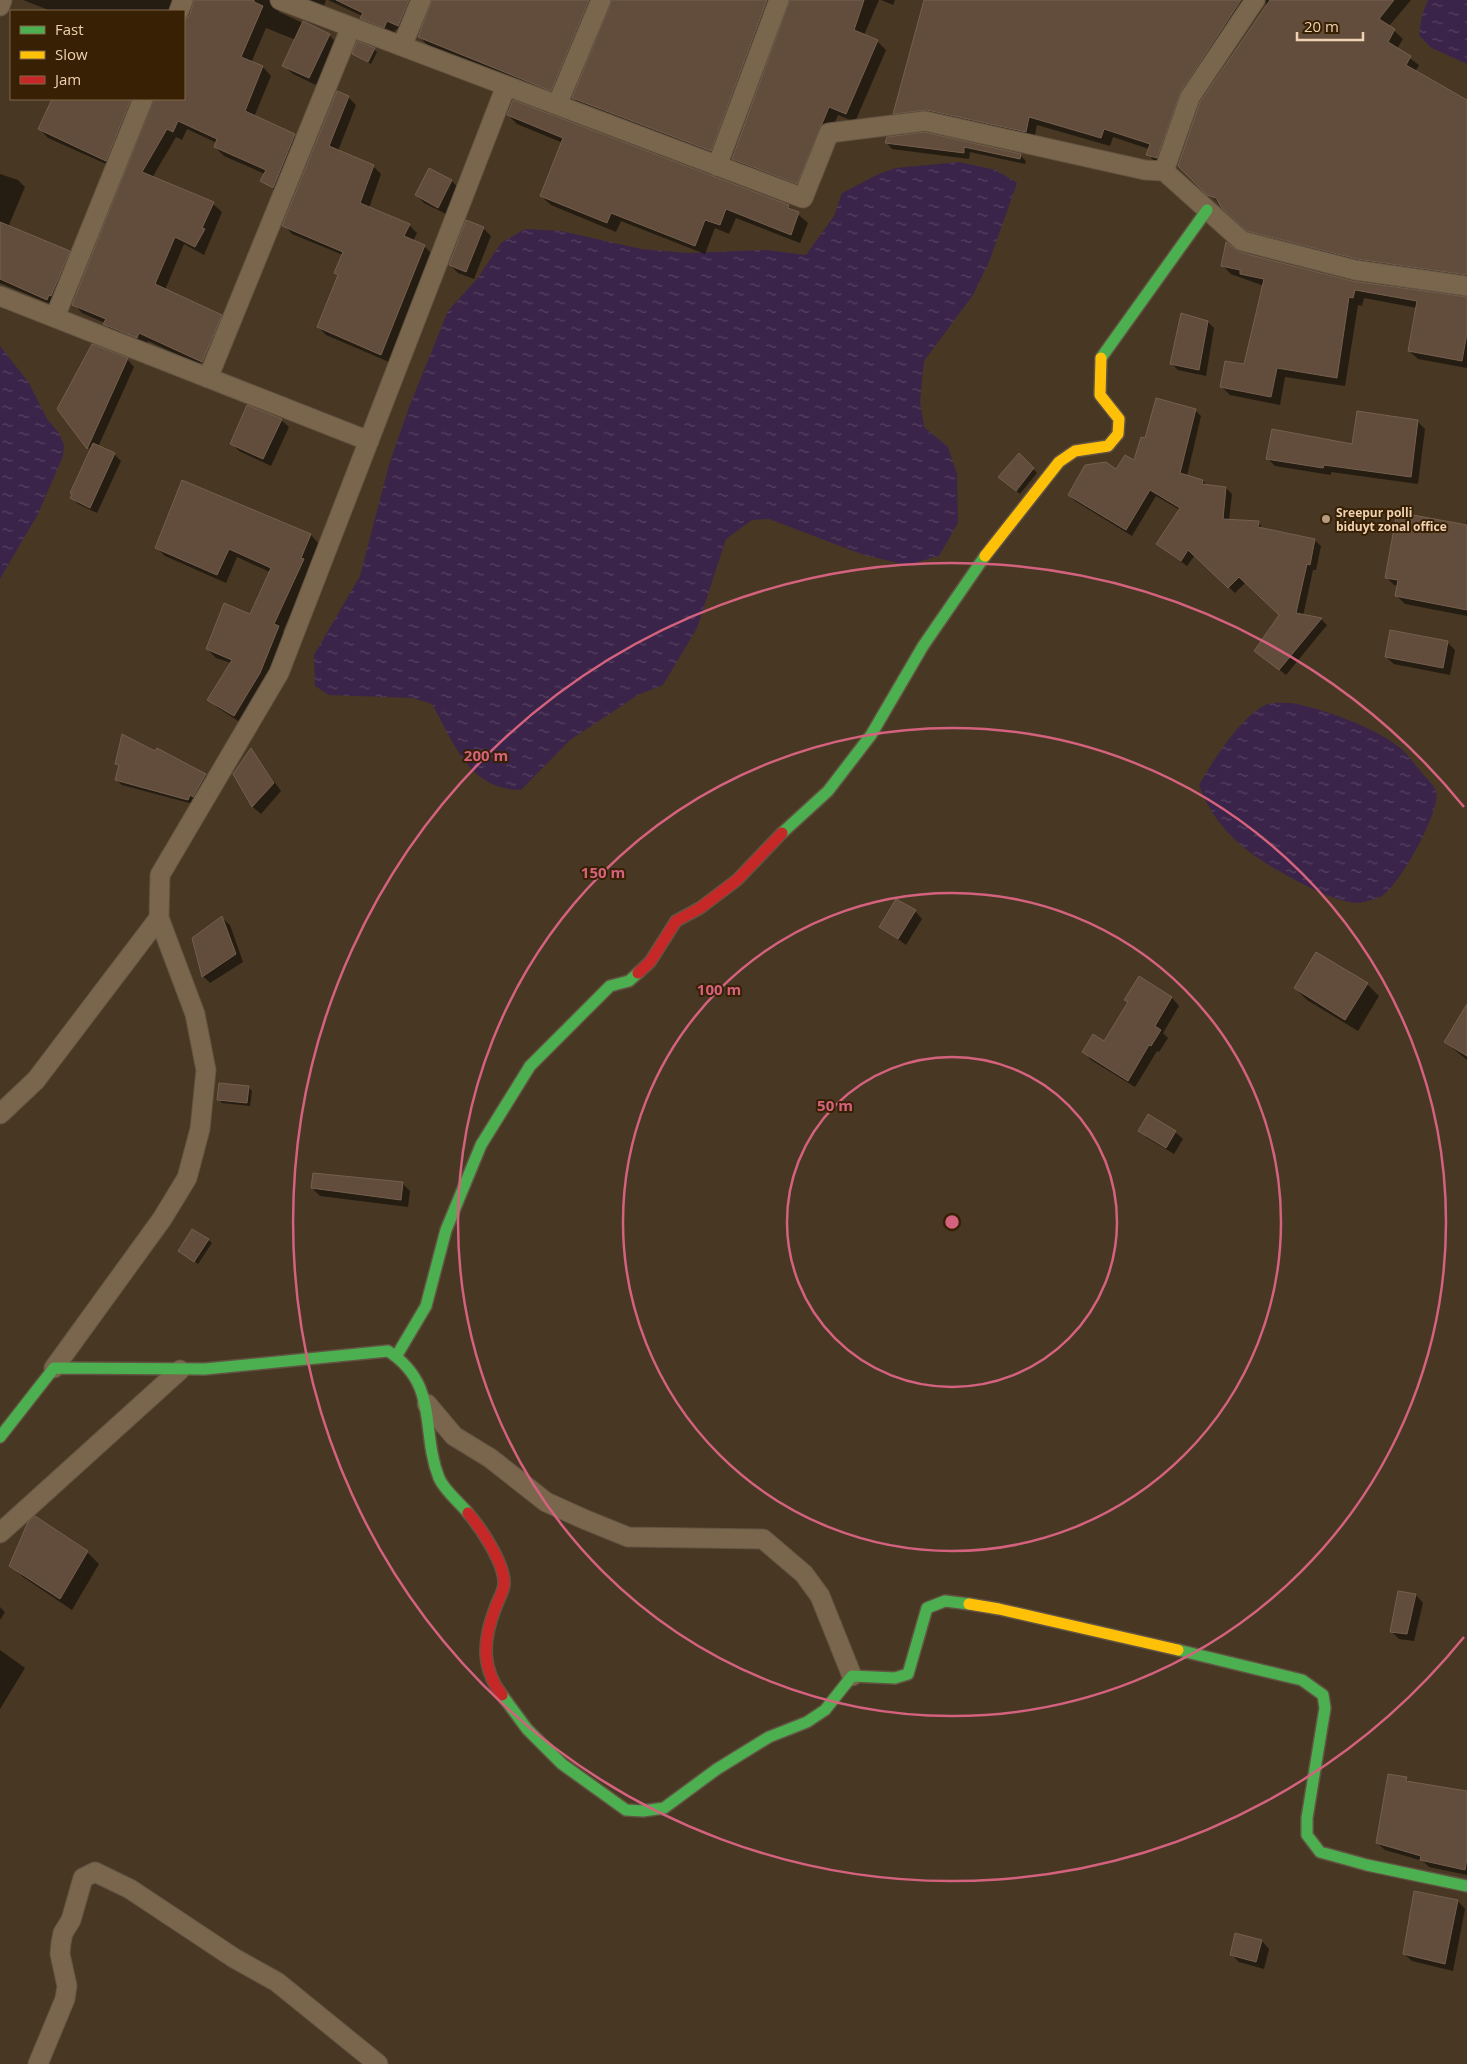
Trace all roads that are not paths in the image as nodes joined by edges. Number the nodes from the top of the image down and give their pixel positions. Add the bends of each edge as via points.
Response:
1 (2, 0) edge
2 (280, 0) edge
3 (421, 0) edge
4 (600, 0) edge
5 (779, 0) edge
6 (1255, 0) edge
7 (0, 6) edge
8 (350, 27) junction
9 (402, 46) junction
10 (506, 86) junction
11 (143, 100) edge
12 (556, 105) junction
13 (717, 166) junction
14 (1164, 171) junction
15 (1207, 210) junction
16 (1467, 286) edge
17 (0, 296) edge
18 (55, 317) junction
19 (208, 378) junction
20 (369, 441) junction
21 (159, 918) junction
22 (0, 1114) edge
23 (397, 1355) junction
24 (54, 1368) junction
25 (180, 1370) junction
26 (424, 1400) junction
27 (0, 1437) edge
28 (0, 1533) edge
29 (852, 1676) junction
30 (1467, 1886) edge
31 (38, 2064) edge
32 (378, 2064) edge

1 - 7 street
2 - 8 street
3 - 9 street
4 - 12 street
5 - 13 street
6 - 14 street via 1190,97
8 - 9 street
8 - 19 street
9 - 10 street
10 - 12 street
10 - 20 street
11 - 18 street
12 - 13 street
13 - 14 street via 803,198 829,133 925,121 1145,170
14 - 15 street
15 - 16 street via 1242,241 1355,270
15 - 23 street via 1101,358 1100,395 1119,420 1118,434 1108,446 1075,451 1059,462 979,564 923,646 871,735 828,791 766,846 737,880 700,908 676,921 650,962 629,981 610,986 530,1066 480,1145 446,1230 426,1306
17 - 18 street
18 - 19 street
19 - 20 street
20 - 21 street via 279,673 160,875
21 - 22 street via 36,1080
21 - 24 street via 196,1023 206,1070 200,1129 187,1178 172,1203
23 - 25 street via 388,1351
23 - 26 street via 414,1372
24 - 25 street
24 - 27 street
25 - 28 street
26 - 29 street via 454,1436 490,1458 546,1502 586,1520 628,1536 763,1539 804,1574 820,1596
26 - 29 street via 440,1480 472,1517 498,1559 504,1584 489,1624 485,1651 491,1681 527,1729 562,1764 626,1810 664,1808 717,1768 826,1710
29 - 30 street via 898,1679 908,1674 928,1608 945,1601 1018,1614 1302,1680 1323,1694 1325,1708 1306,1835 1320,1852
31 - 32 street via 65,1999 67,1986 60,1954 63,1933 71,1920 83,1878 95,1872 130,1889 234,1958 278,1982

